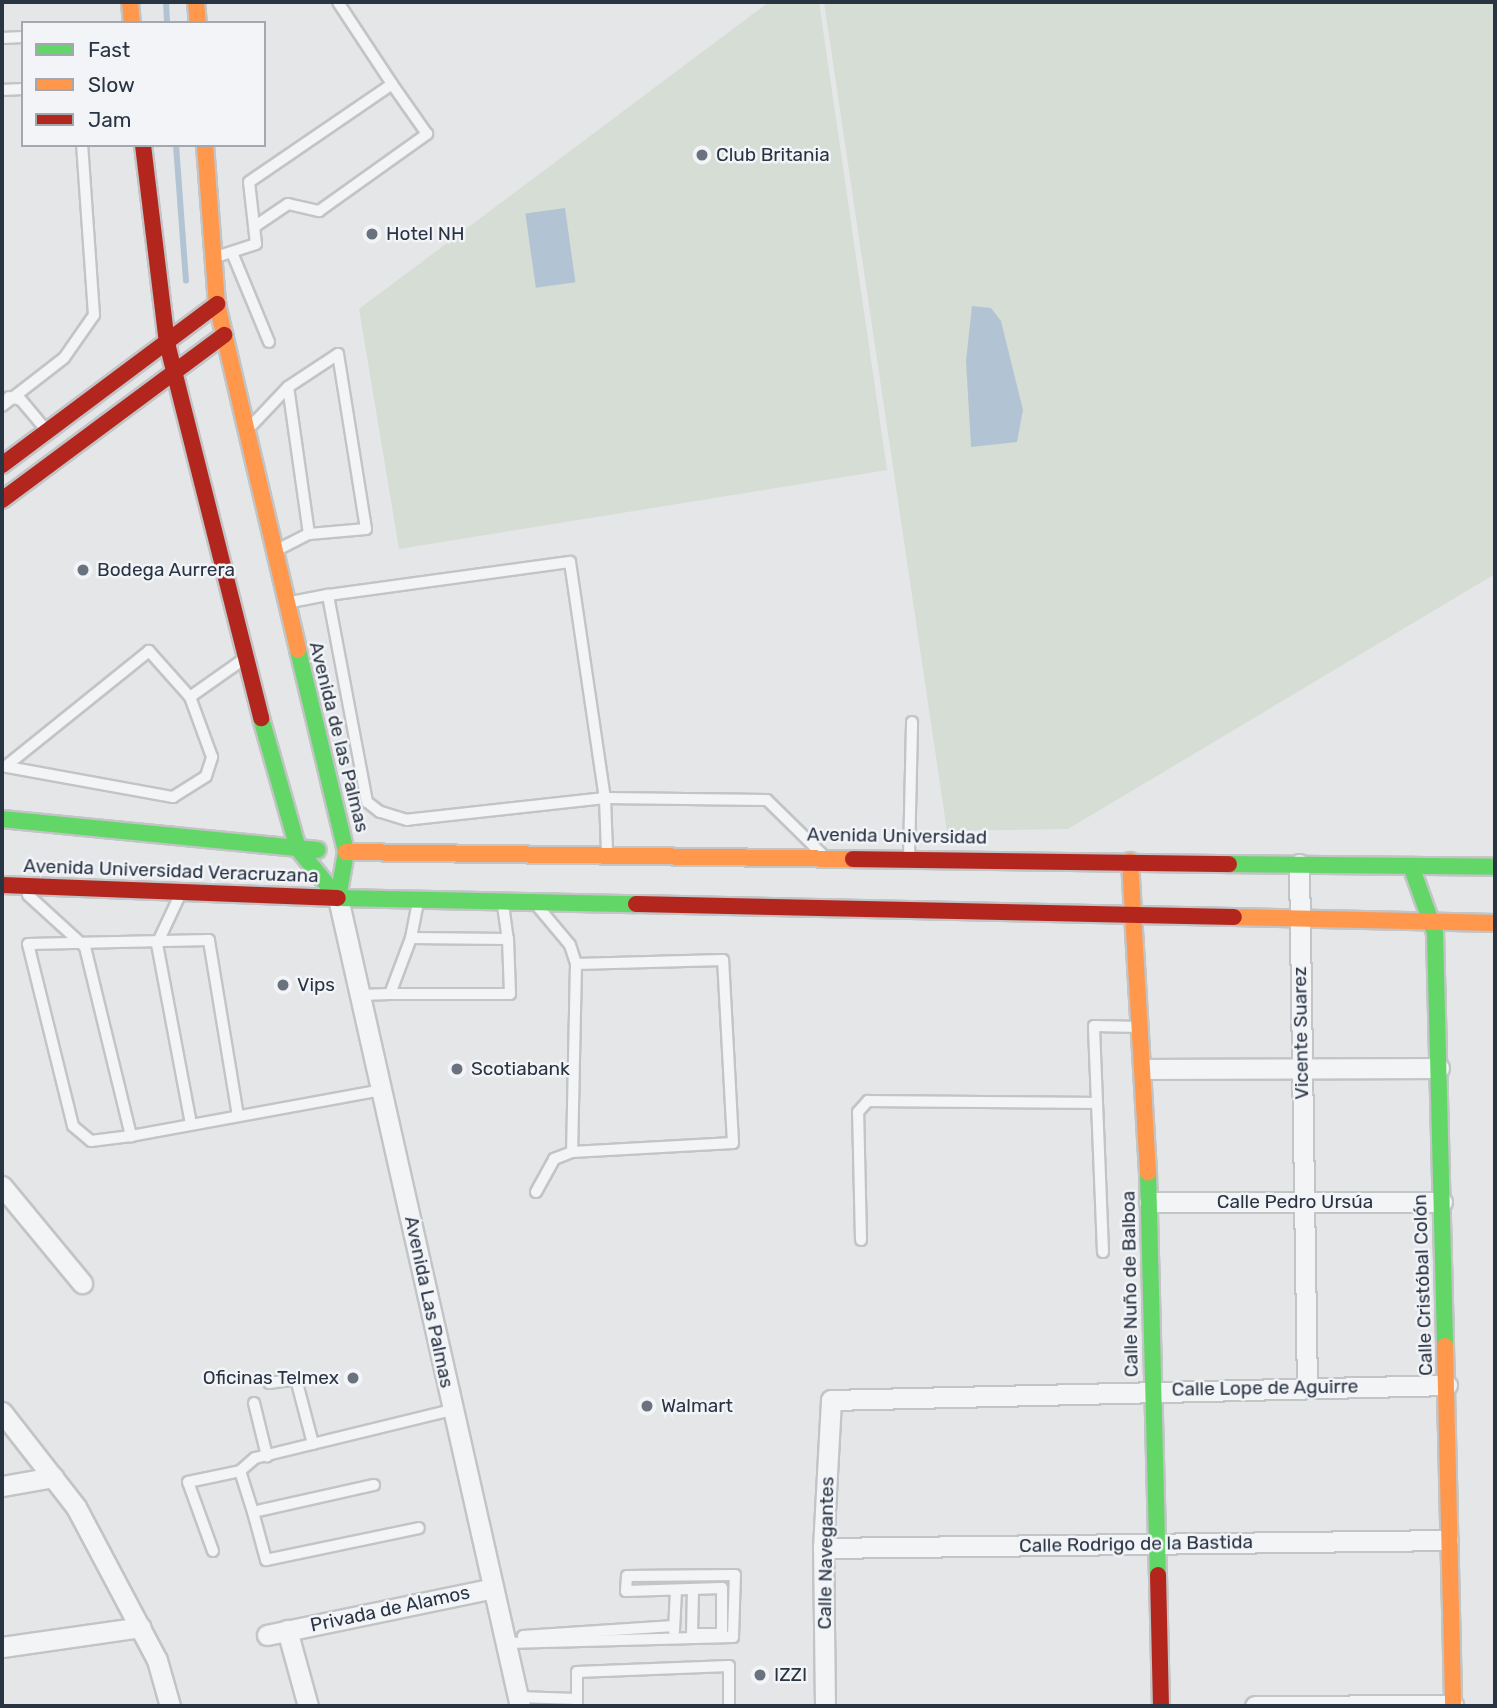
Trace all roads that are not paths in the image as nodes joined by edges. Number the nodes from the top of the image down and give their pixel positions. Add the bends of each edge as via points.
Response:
1 (130, 2) edge
2 (196, 2) edge
3 (338, 2) edge
4 (132, 21) edge
5 (198, 21) edge
6 (21, 37) edge
7 (2, 38) edge
8 (392, 84) junction
9 (21, 89) edge
10 (2, 90) edge
11 (82, 147) edge
12 (143, 147) edge
13 (205, 147) edge
14 (254, 227) junction
15 (233, 255) junction
16 (211, 257) junction
17 (217, 304) junction
18 (224, 335) junction
19 (269, 342) dead end
20 (167, 343) junction
21 (175, 373) junction
22 (288, 387) junction
23 (15, 397) junction
24 (2, 398) edge
25 (2, 406) edge
26 (46, 430) junction
27 (244, 434) junction
28 (2, 465) edge
29 (2, 474) edge
30 (8, 495) edge
31 (309, 534) junction
32 (272, 552) junction
33 (328, 595) junction
34 (284, 603) junction
35 (245, 659) junction
36 (190, 697) junction
37 (912, 722) dead end
38 (4, 766) edge
39 (605, 799) junction
40 (2, 818) edge
41 (298, 849) junction
42 (607, 850) junction
43 (346, 852) junction
44 (825, 856) junction
45 (909, 857) junction
46 (1129, 861) junction
47 (1299, 864) junction
48 (1412, 866) junction
49 (1495, 867) edge
50 (10, 886) edge
51 (181, 893) junction
52 (338, 898) junction
53 (418, 903) junction
54 (503, 904) junction
55 (536, 905) junction
56 (1134, 916) junction
57 (1300, 920) junction
58 (1432, 920) junction
59 (1495, 923) edge
60 (411, 938) junction
61 (508, 939) junction
62 (157, 944) junction
63 (85, 947) junction
64 (576, 964) junction
65 (390, 994) junction
66 (361, 995) junction
67 (1143, 1027) junction
68 (1301, 1068) junction
69 (1439, 1068) junction
70 (1146, 1069) junction
71 (382, 1090) junction
72 (1097, 1103) junction
73 (238, 1116) junction
74 (191, 1124) junction
75 (131, 1136) junction
76 (572, 1152) junction
77 (2, 1186) edge
78 (536, 1192) dead end
79 (1149, 1202) junction
80 (1304, 1202) junction
81 (1442, 1202) junction
82 (861, 1240) dead end
83 (1103, 1252) dead end
84 (82, 1283) dead end
85 (269, 1383) dead end
86 (1447, 1385) junction
87 (1307, 1388) junction
88 (1153, 1389) junction
89 (831, 1400) joint
90 (254, 1403) dead end
91 (452, 1410) junction
92 (2, 1412) edge
93 (313, 1444) junction
94 (267, 1456) junction
95 (240, 1471) junction
96 (53, 1477) junction
97 (374, 1485) dead end
98 (2, 1486) edge
99 (253, 1512) junction
100 (419, 1528) dead end
101 (1448, 1540) junction
102 (1157, 1544) junction
103 (823, 1548) junction
104 (213, 1551) dead end
105 (493, 1588) junction
106 (693, 1589) junction
107 (676, 1590) junction
108 (674, 1626) junction
109 (141, 1627) junction
110 (287, 1630) junction
111 (267, 1635) dead end
112 (674, 1637) junction
113 (505, 1641) junction
114 (2, 1647) edge
115 (519, 1702) edge
116 (577, 1702) edge
117 (170, 1706) edge
118 (308, 1706) edge
119 (729, 1706) edge
120 (825, 1706) edge
121 (1161, 1706) edge
122 (1255, 1706) edge
123 (1453, 1706) edge

1 - 4 main road
2 - 5 main road
3 - 8 lane
6 - 7 lane
8 - 14 lane via 249,182
8 - 14 lane via 427,134 319,211 288,204
9 - 10 lane
11 - 23 lane via 94,315 64,358
12 - 20 main road
13 - 16 main road, Avenida de las Palmas
14 - 15 lane via 256,244
15 - 16 lane
15 - 19 lane
16 - 17 main road, Avenida de las Palmas
17 - 18 main road, Avenida de las Palmas
17 - 20 main road
18 - 21 main road
18 - 27 main road, Avenida de las Palmas
20 - 21 main road
20 - 26 main road
21 - 30 main road
21 - 35 main road
22 - 27 lane
22 - 31 lane
22 - 31 lane via 338,354 366,529
23 - 24 lane
23 - 25 lane
23 - 26 lane
26 - 28 main road
27 - 32 main road, Avenida de las Palmas
29 - 30 main road
31 - 32 lane
32 - 34 main road, Avenida de las Palmas
33 - 34 lane
33 - 39 lane via 367,802 407,820
33 - 39 lane via 570,562
34 - 43 main road, Avenida de las Palmas
35 - 36 lane
35 - 41 main road
36 - 38 lane via 149,651
36 - 38 lane via 212,757 206,776 173,797
37 - 45 lane
39 - 42 lane
39 - 44 lane via 767,800
40 - 41 main road, Avenida Universidad Veracruzana
41 - 43 main road, Avenida Universidad
41 - 52 main road
42 - 43 main road, Avenida Universidad
42 - 44 main road, Avenida Universidad
43 - 52 main road, Avenida de las Palmas
44 - 45 main road, Avenida Universidad
45 - 46 main road, Avenida Universidad
46 - 47 main road, Avenida Universidad
46 - 56 main road, Calle Nuño de Balboa
47 - 48 main road, Avenida Universidad
47 - 57 street, Vicente Suarez
48 - 49 main road, Avenida Universidad
48 - 58 main road, Calle Cristóbal Colón
50 - 51 main road, Avenida Universidad Veracruzana
50 - 63 lane
51 - 52 main road, Avenida Universidad Veracruzana
51 - 62 lane
52 - 53 main road
52 - 66 street, Avenida Las Palmas
53 - 54 main road
53 - 60 lane
54 - 55 main road
54 - 61 lane
55 - 56 main road
55 - 64 lane via 570,945
56 - 57 main road
56 - 67 main road, Calle Nuño de Balboa
57 - 58 main road
57 - 68 street, Vicente Suarez
58 - 59 main road
58 - 69 main road, Calle Cristóbal Colón
60 - 61 lane
60 - 65 lane
61 - 65 lane via 510,994
62 - 63 lane
62 - 73 lane via 209,940
62 - 74 lane
63 - 75 lane
63 - 75 lane via 28,944 73,1126 91,1141
64 - 76 lane
64 - 76 lane via 723,960 733,1143
65 - 66 lane
66 - 71 street, Avenida Las Palmas
67 - 70 main road, Calle Nuño de Balboa
67 - 72 lane via 1094,1026
68 - 69 street
68 - 70 street
68 - 80 street, Vicente Suarez
69 - 81 main road, Calle Cristóbal Colón
70 - 79 main road, Calle Nuño de Balboa
71 - 73 lane
71 - 91 street, Avenida Las Palmas
72 - 82 lane via 868,1101 858,1112
72 - 83 lane
73 - 74 lane
74 - 75 lane
76 - 78 lane via 554,1159
77 - 84 street
79 - 80 street, Calle Pedro Ursúa
79 - 88 main road, Calle Nuño de Balboa
80 - 81 street, Calle Pedro Ursúa
80 - 87 street, Vicente Suarez
81 - 86 main road, Calle Cristóbal Colón
85 - 93 lane via 296,1379
86 - 87 street, Calle Lope de Aguirre
86 - 101 main road, Calle Cristóbal Colón
87 - 88 street, Calle Lope de Aguirre
88 - 89 street, Calle Lope de Aguirre
88 - 102 main road, Calle Nuño de Balboa
89 - 103 street, Calle Navegantes
90 - 94 lane
91 - 93 lane
91 - 105 street, Avenida Las Palmas
92 - 96 street
93 - 94 lane
94 - 95 lane
95 - 99 lane
95 - 104 lane via 188,1482
96 - 98 street
96 - 109 street via 76,1507
97 - 99 lane
99 - 100 lane via 266,1560
101 - 102 street, Calle Rodrigo de la Bastida
101 - 123 main road, Calle Cristóbal Colón
102 - 103 street, Calle Rodrigo de la Bastida
102 - 121 main road, Calle Nuño de Balboa
103 - 120 street, Calle Navegantes
105 - 110 street, Privada de Alamos
105 - 113 street, Avenida Las Palmas
106 - 106 lane via 722,1588 722,1634 692,1634
106 - 107 lane
107 - 108 lane
107 - 112 lane via 626,1591 627,1576 735,1575 733,1637
108 - 112 lane
108 - 113 lane
109 - 114 street
109 - 117 street
110 - 111 street, Privada de Alamos
110 - 118 street, Privada de Alamos
112 - 113 lane
113 - 115 street, Avenida Las Palmas
115 - 116 lane
116 - 119 lane via 577,1672 729,1666
122 - 123 street

